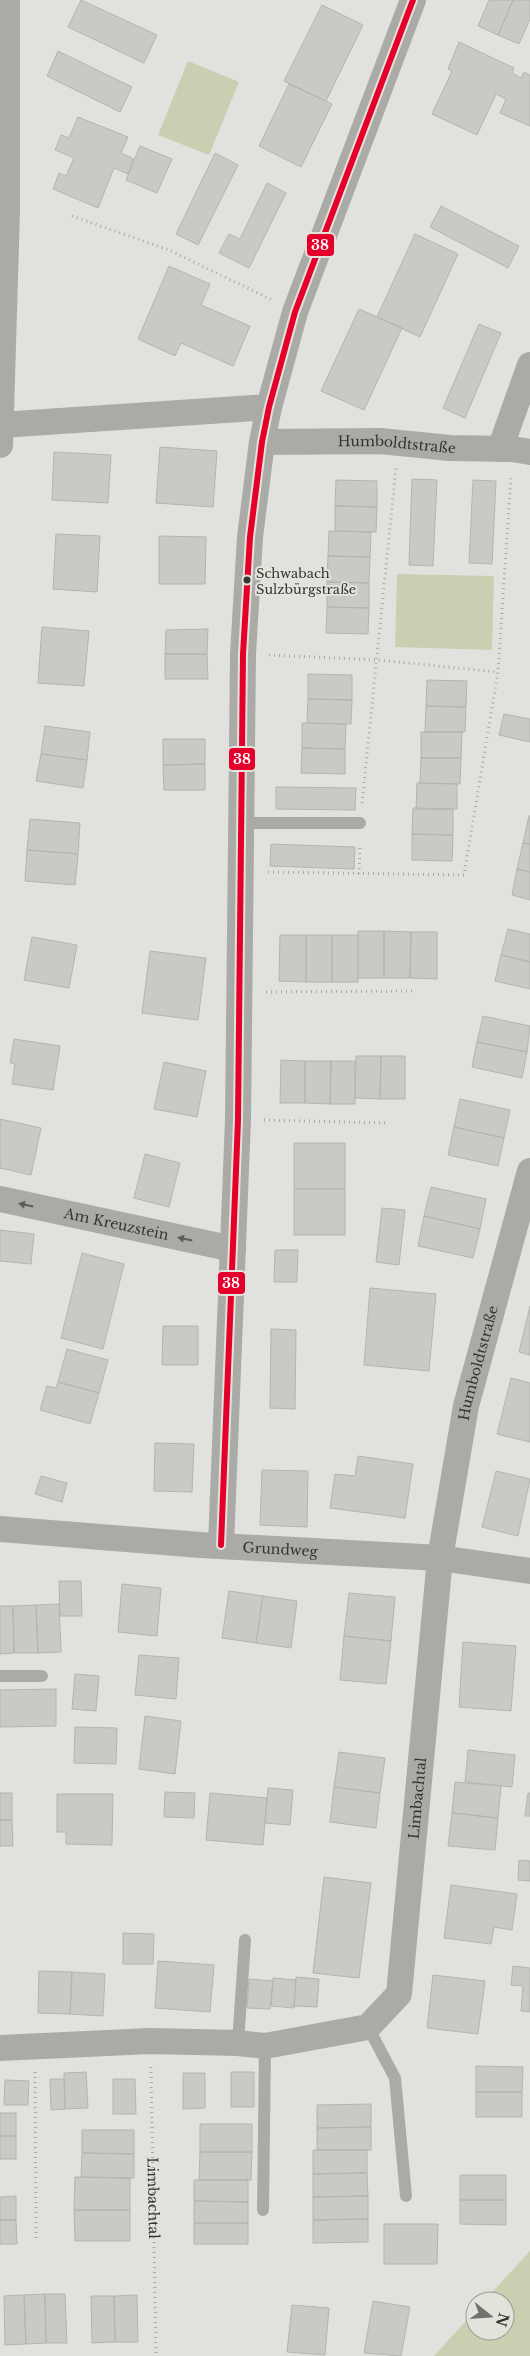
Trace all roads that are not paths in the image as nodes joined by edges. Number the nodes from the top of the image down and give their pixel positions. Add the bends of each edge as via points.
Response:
1 (7, 0) edge
2 (413, 0) edge
3 (4, 28) edge
4 (530, 365) edge
5 (269, 407) junction
6 (1, 435) edge
7 (262, 442) junction
8 (514, 450) edge
9 (242, 822) junction
10 (360, 823) road end
11 (530, 1171) edge
12 (0, 1199) edge
13 (233, 1249) junction
14 (0, 1529) edge
15 (221, 1545) junction
16 (440, 1558) junction
17 (530, 1571) edge
18 (0, 1676) edge
19 (42, 1676) dead end
20 (245, 1940) dead end
21 (368, 2027) junction
22 (238, 2043) junction
23 (265, 2046) junction
24 (0, 2048) edge
25 (406, 2196) dead end
26 (262, 2210) dead end

1 - 3 street
2 - 5 street via 295,312
3 - 6 street via 7,211
4 - 8 street
5 - 6 street
5 - 7 street
7 - 8 street, Humboldtstraße via 380,441
7 - 9 street via 250,537 243,654
9 - 10 lane
9 - 13 street
11 - 16 street, Humboldtstraße via 466,1406
13 -> 12 street, Am Kreuzstein
13 - 15 street
14 - 15 street, Grundweg
15 - 16 street, Grundweg
16 - 17 street, Grundweg
16 - 21 street, Limbachtal via 399,1994
18 - 19 lane
20 - 22 lane
21 - 23 street
21 - 25 lane via 395,2078
22 - 23 street
22 - 24 street via 150,2041
23 - 26 lane

